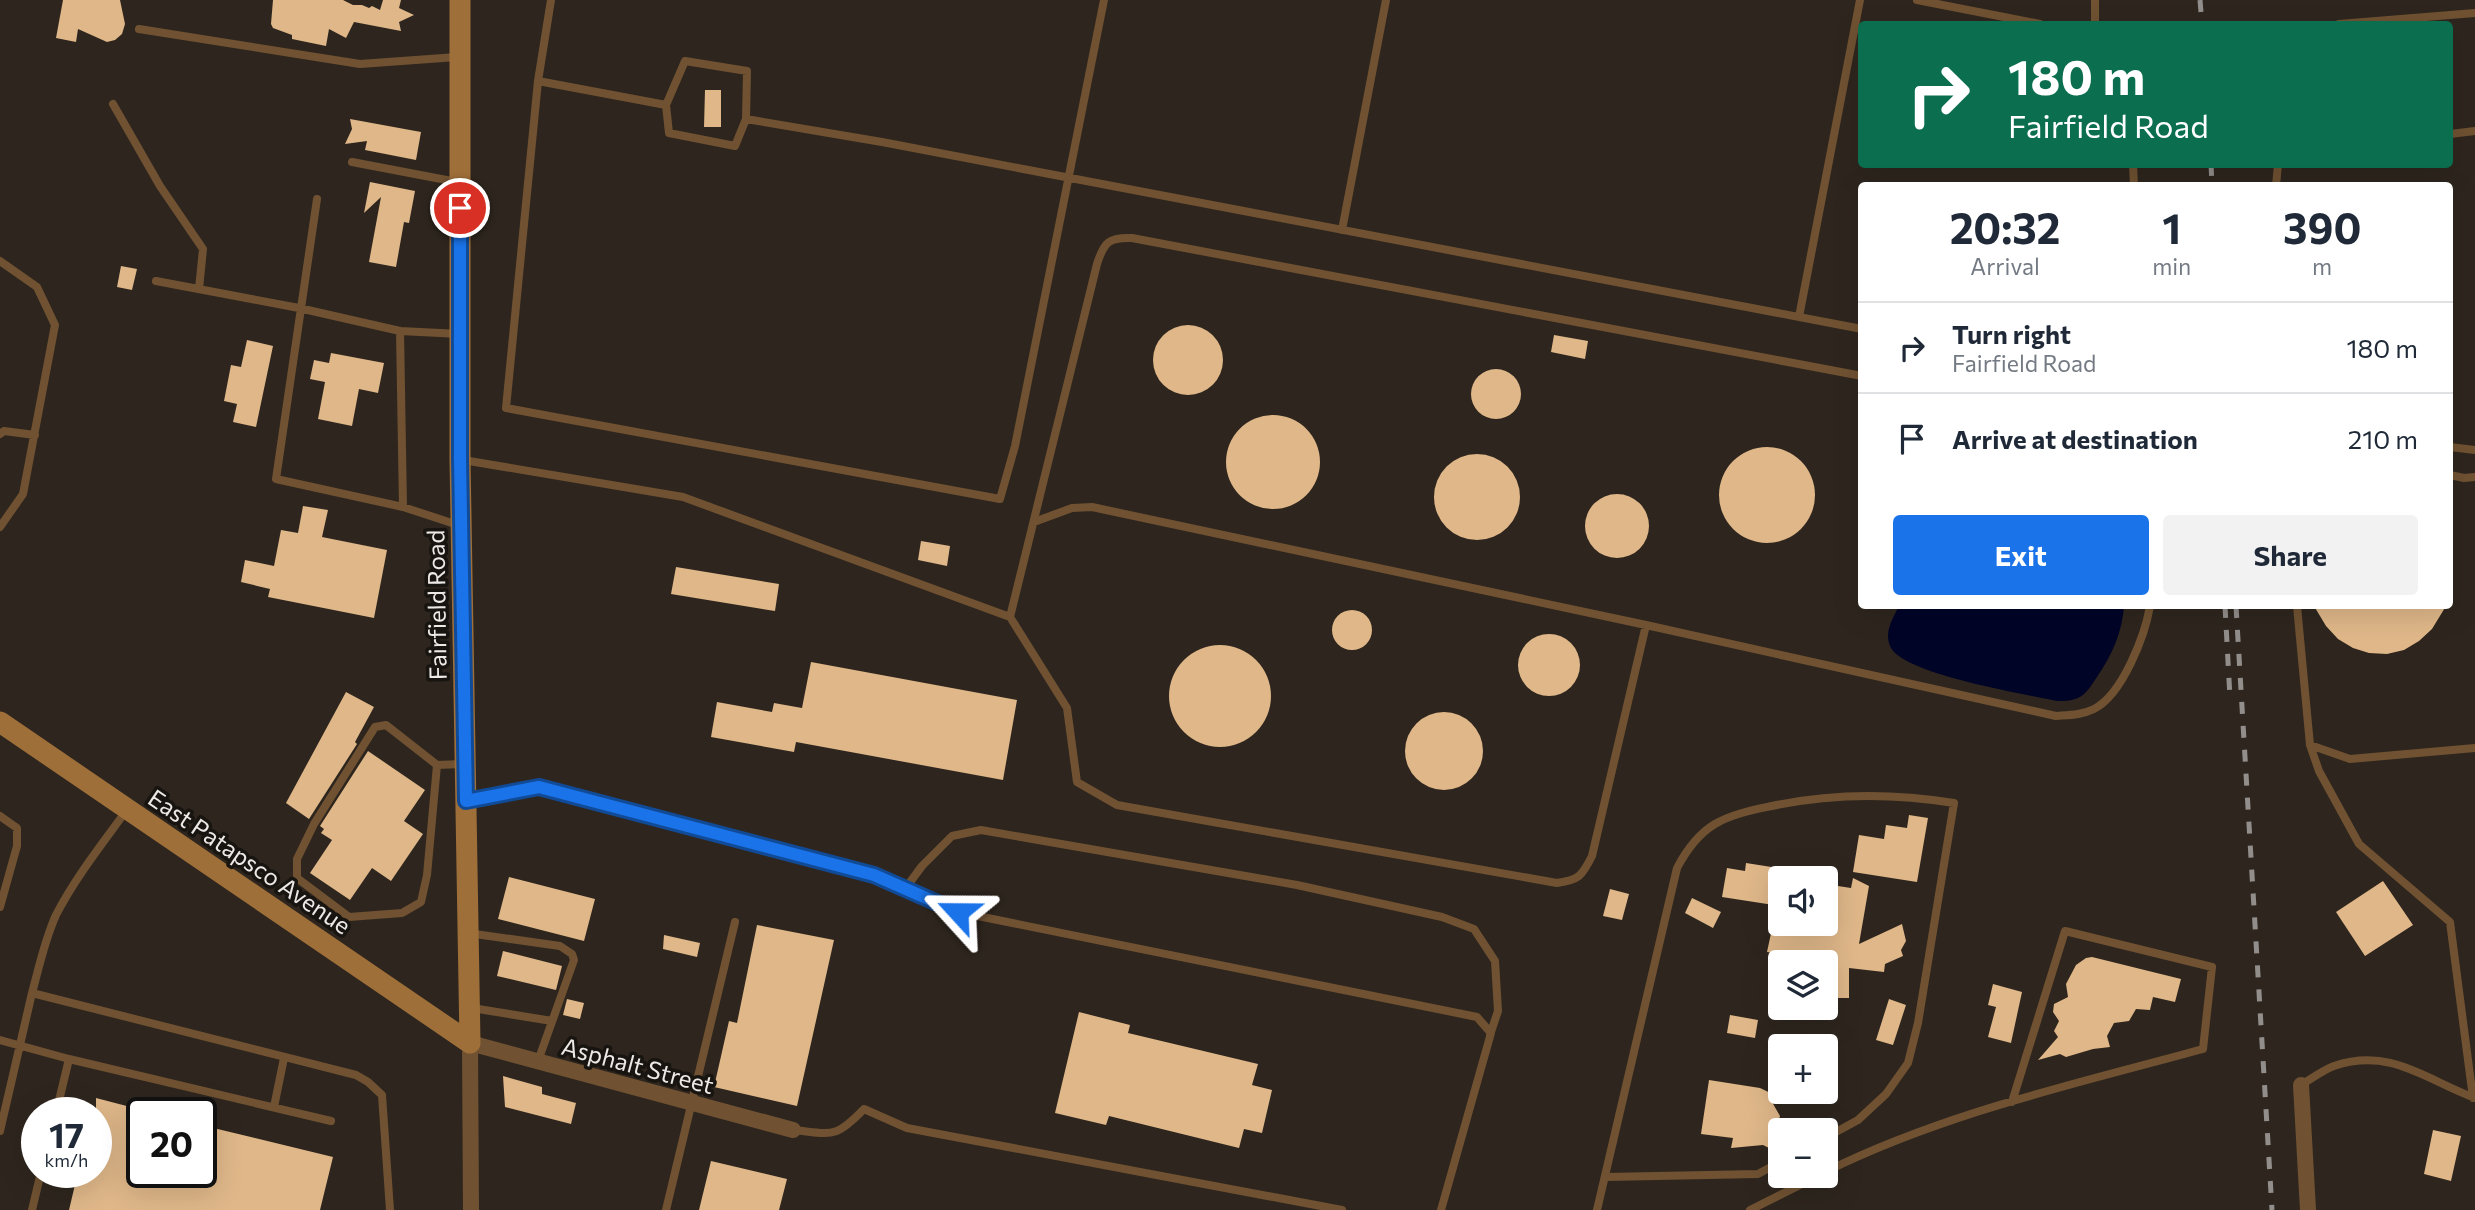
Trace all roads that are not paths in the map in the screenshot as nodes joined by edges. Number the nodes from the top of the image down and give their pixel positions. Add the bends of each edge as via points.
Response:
1 (460, 0) edge
2 (551, 0) edge
3 (1104, 0) edge
4 (1387, 0) edge
5 (1860, 0) edge
6 (1917, 0) edge
7 (2095, 0) edge
8 (2475, 13) edge
9 (2025, 21) edge
10 (2095, 21) edge
11 (2376, 21) edge
12 (139, 29) dead end
13 (460, 57) junction
14 (538, 81) junction
15 (113, 104) dead end
16 (666, 106) junction
17 (746, 119) junction
18 (2475, 131) edge
19 (2453, 134) edge
20 (352, 162) dead end
21 (1069, 178) junction
22 (460, 183) junction
23 (317, 199) dead end
24 (1342, 230) junction
25 (0, 261) edge
26 (156, 281) dead end
27 (199, 289) junction
28 (299, 308) junction
29 (1798, 317) junction
30 (1858, 328) edge
31 (400, 331) junction
32 (460, 334) junction
33 (1858, 375) edge
34 (0, 434) edge
35 (35, 435) junction
36 (2453, 447) edge
37 (2475, 450) edge
38 (460, 459) junction
39 (2453, 475) edge
40 (2475, 477) edge
41 (403, 507) junction
42 (1034, 522) junction
43 (461, 526) junction
44 (0, 527) edge
45 (2150, 609) edge
46 (2297, 609) edge
47 (1010, 617) junction
48 (1646, 625) junction
49 (0, 722) edge
50 (2310, 744) junction
51 (2475, 748) edge
52 (465, 764) junction
53 (437, 765) junction
54 (466, 801) junction
55 (128, 809) junction
56 (0, 816) edge
57 (905, 889) junction
58 (0, 907) edge
59 (735, 922) dead end
60 (468, 933) junction
61 (33, 993) junction
62 (470, 1008) junction
63 (552, 1021) junction
64 (1489, 1038) junction
65 (0, 1040) edge
66 (470, 1043) junction
67 (20, 1044) junction
68 (284, 1058) junction
69 (69, 1059) junction
70 (538, 1061) junction
71 (2301, 1085) joint
72 (59, 1097) edge
73 (2474, 1098) edge
74 (2012, 1102) junction
75 (692, 1104) junction
76 (274, 1107) junction
77 (331, 1121) dead end
78 (793, 1130) joint
79 (0, 1131) edge
80 (1838, 1131) edge
81 (1838, 1166) edge
82 (1768, 1169) edge
83 (1606, 1177) junction
84 (37, 1188) edge
85 (1794, 1188) edge
86 (32, 1210) edge
87 (390, 1210) edge
88 (471, 1210) edge
89 (666, 1210) edge
90 (1342, 1210) edge
91 (1441, 1210) edge
92 (1597, 1210) edge
93 (1750, 1210) edge
94 (2308, 1210) edge

1 - 13 street, Fairfield Road
2 - 14 lane
3 - 21 lane
4 - 24 lane
5 - 29 lane
6 - 9 lane
7 - 10 lane
8 - 11 lane
12 - 13 lane via 360,64
13 - 22 street, Fairfield Road
14 - 16 lane
14 - 21 lane via 506,408 1000,499 1015,446
15 - 27 lane via 160,186 203,248
16 - 17 lane via 669,132 735,146
16 - 17 lane via 685,61 747,71
17 - 21 lane
18 - 19 lane
20 - 22 lane
21 - 24 lane
22 - 32 street, Fairfield Road
23 - 28 lane
24 - 29 lane
25 - 35 lane via 37,287 55,325
26 - 27 lane
27 - 28 lane
28 - 31 lane
28 - 41 lane via 276,479
29 - 30 lane
31 - 32 lane
31 - 41 lane
32 - 38 street, Fairfield Road
33 - 42 lane via 1117,237 1107,242 1097,264
34 - 35 lane via 4,430
35 - 44 lane via 23,494
36 - 37 lane
38 - 43 street, Fairfield Road
38 - 47 lane via 683,497
39 - 40 lane
41 - 43 lane
42 - 47 lane
42 - 48 lane via 1091,507
43 - 52 street, Fairfield Road
45 - 48 lane via 2130,665 2112,693 2095,709 2056,716
46 - 50 lane
47 - 48 lane via 1067,708 1077,782 1117,805 1557,883 1573,881 1592,856
49 - 55 street, East Patapsco Avenue
50 - 51 lane via 2350,759
50 - 73 lane via 2319,771 2359,844 2451,922
52 - 53 lane
52 - 54 street, Fairfield Road
53 - 53 lane via 386,725 374,727 314,824 297,859 297,878 349,917 402,913 421,902
54 - 57 lane via 539,787 874,875
54 - 60 street, Fairfield Road
55 - 61 lane via 56,916
55 - 66 street, East Patapsco Avenue
56 - 58 lane via 17,828 18,846
57 - 64 lane via 958,912 1477,1017 1491,1033
57 - 64 lane via 952,836 981,830 1297,886 1442,917 1474,929 1495,961 1498,1011
59 - 75 lane
60 - 62 street, Fairfield Road
60 - 63 lane via 560,946 572,954 574,960
61 - 67 lane
61 - 68 lane
62 - 63 lane
62 - 66 street, Fairfield Road
63 - 70 lane
64 - 91 lane
65 - 67 lane
66 - 70 street, Asphalt Street
66 - 88 street, Fairfield Road
67 - 69 lane
67 - 79 lane
68 - 76 lane
68 - 87 lane via 356,1075 382,1095
69 - 72 lane
69 - 76 lane
70 - 75 street, Asphalt Street
71 - 73 lane via 2333,1067 2361,1060 2390,1062
71 - 94 street
74 - 74 lane via 2203,1049 2212,967 2065,931
74 - 81 lane via 1911,1134
75 - 78 street, Asphalt Street
75 - 89 lane
76 - 77 lane
78 - 90 lane via 841,1132 864,1109 907,1128
80 - 83 lane via 1858,1120 1886,1094 1908,1063 1954,803 1866,794 1808,798 1746,811 1715,824 1688,848 1677,868
82 - 83 lane via 1758,1174
83 - 92 lane
84 - 86 lane
85 - 93 lane

